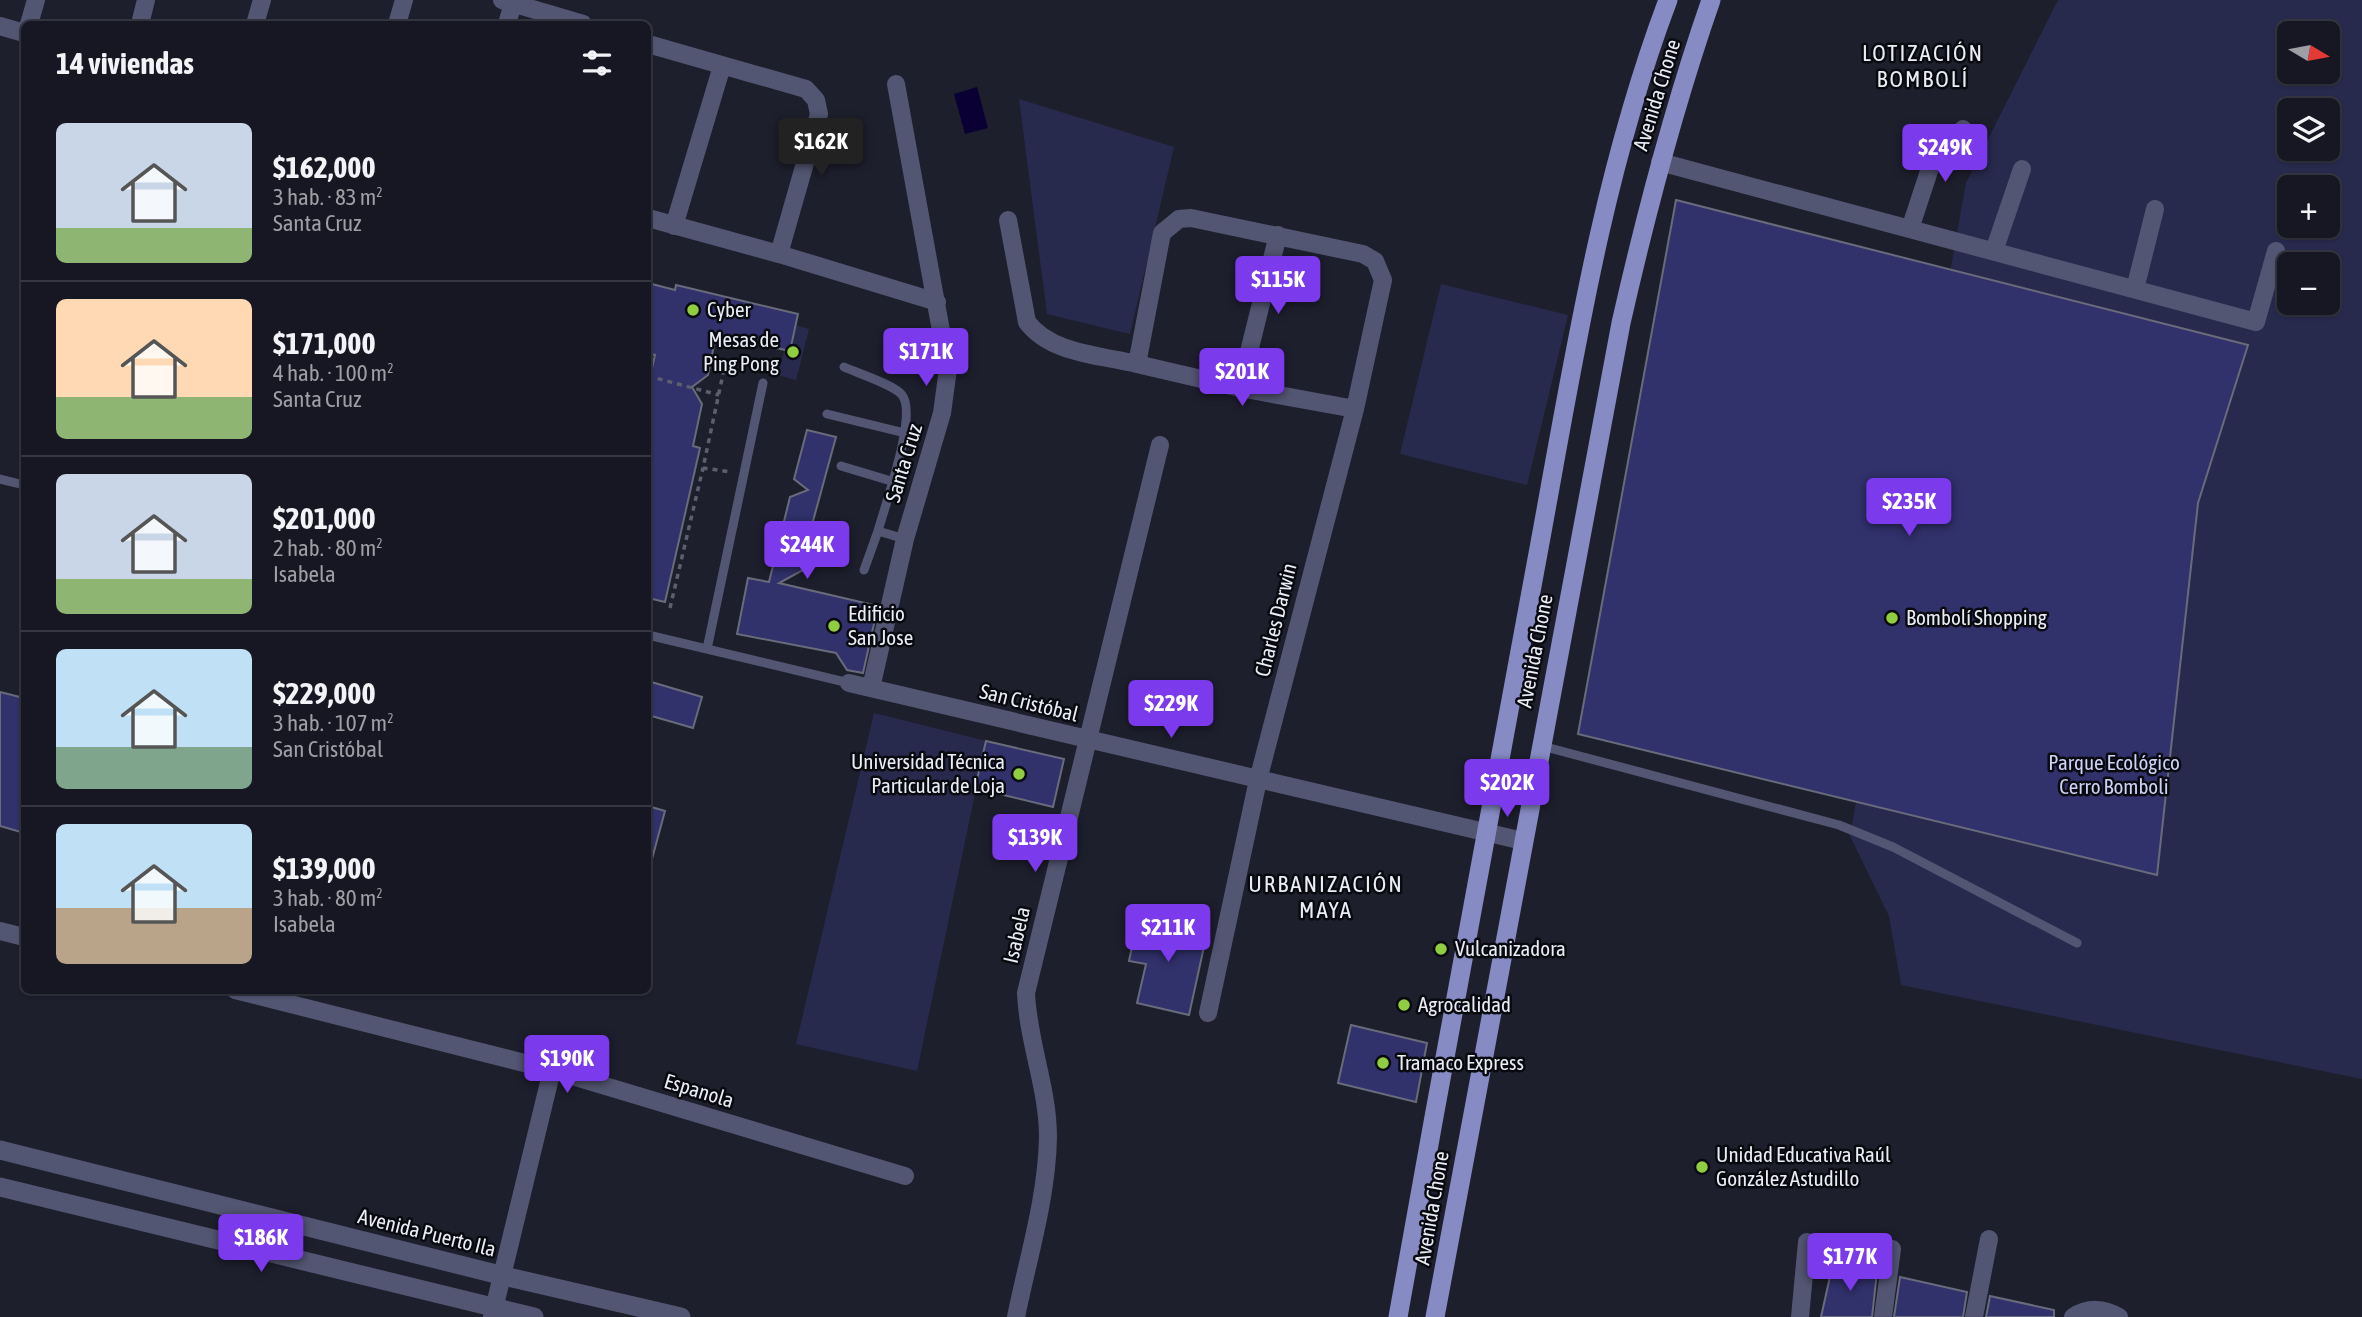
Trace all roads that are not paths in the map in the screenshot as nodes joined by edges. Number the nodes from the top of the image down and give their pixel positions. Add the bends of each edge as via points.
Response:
1 (36, 0) edge
2 (146, 0) edge
3 (262, 0) edge
4 (404, 0) edge
5 (1668, 0) edge
6 (1711, 0) edge
7 (507, 2) edge
8 (30, 21) edge
9 (140, 21) edge
10 (257, 21) edge
11 (398, 21) edge
12 (507, 21) edge
13 (573, 21) edge
14 (0, 26) edge
15 (21, 32) edge
16 (651, 45) edge
17 (722, 66) junction
18 (896, 84) dead end
19 (1963, 129) dead end
20 (1660, 162) junction
21 (2022, 169) dead end
22 (2155, 209) dead end
23 (651, 219) edge
24 (1008, 220) dead end
25 (674, 226) junction
26 (1910, 229) junction
27 (1278, 235) junction
28 (1994, 251) junction
29 (2276, 251) dead end
30 (779, 254) junction
31 (2135, 289) junction
32 (937, 302) junction
33 (1137, 364) junction
34 (844, 367) dead end
35 (763, 383) dead end
36 (1240, 388) junction
37 (1355, 409) junction
38 (827, 414) dead end
39 (905, 433) junction
40 (1160, 445) dead end
41 (841, 466) dead end
42 (0, 479) edge
43 (891, 481) junction
44 (21, 484) edge
45 (878, 531) junction
46 (905, 539) junction
47 (864, 570) dead end
48 (651, 636) edge
49 (707, 649) junction
50 (849, 683) joint
51 (871, 688) junction
52 (1087, 740) junction
53 (1540, 746) junction
54 (1258, 780) junction
55 (1484, 834) junction
56 (1523, 841) junction
57 (0, 931) edge
58 (21, 936) edge
59 (2077, 943) dead end
60 (251, 994) edge
61 (1208, 1013) dead end
62 (552, 1070) junction
63 (0, 1150) edge
64 (905, 1176) dead end
65 (0, 1187) edge
66 (1989, 1239) dead end
67 (1807, 1242) dead end
68 (1892, 1249) dead end
69 (503, 1276) junction
70 (493, 1312) edge
71 (534, 1317) edge
72 (681, 1317) edge
73 (1016, 1317) edge
74 (1398, 1317) edge
75 (1435, 1317) edge
76 (1800, 1317) edge
77 (1884, 1317) edge
78 (1974, 1317) edge
79 (2073, 1317) edge
80 (2119, 1317) edge

1 - 8 street
2 - 9 street
3 - 10 street
4 - 11 street
5 - 55 main road, Avenida Chone via 1606,201
6 - 20 main road, Avenida Chone
7 - 12 street
7 - 13 street
14 - 15 street
16 - 17 street
17 - 25 street
17 - 30 street via 806,89 816,100 819,114
18 - 32 street, Santa Cruz
19 - 26 street via 1933,159
20 - 26 street
20 - 53 main road, Avenida Chone via 1621,323
21 - 28 street
22 - 31 street
23 - 25 street
24 - 33 street via 1027,322 1036,334 1054,344
25 - 30 street
26 - 28 street
27 - 33 street via 1191,218 1170,224 1162,233
27 - 36 street
27 - 37 street, Charles Darwin via 1363,254 1375,261 1383,280
28 - 31 street
29 - 31 street via 2256,322
30 - 32 street
32 - 46 street, Santa Cruz via 948,369 944,402
33 - 36 street
34 - 39 lane via 901,393 908,414
35 - 49 lane
36 - 37 street
37 - 54 street, Charles Darwin
38 - 39 lane
39 - 43 lane
40 - 52 street, Isabela
41 - 43 lane
42 - 44 lane
43 - 45 lane
45 - 46 lane
45 - 47 lane
46 - 51 street, Santa Cruz
48 - 49 lane, San Cristóbal
49 - 50 lane, San Cristóbal
50 - 51 street, San Cristóbal
51 - 52 street, San Cristóbal
52 - 54 street, San Cristóbal
52 - 73 street, Isabela via 1026,993 1027,1025 1048,1134 1044,1181
53 - 56 main road, Avenida Chone
53 - 59 lane via 1839,825 1893,847
54 - 55 street, San Cristóbal
54 - 61 street, Charles Darwin
55 - 56 street, San Cristóbal
55 - 74 main road, Avenida Chone
56 - 75 main road, Avenida Chone
57 - 58 street
60 - 62 street, Espanola
62 - 64 street, Espanola
62 - 69 street
63 - 69 street, Avenida Puerto Ila
65 - 70 street
66 - 78 street
67 - 76 street
68 - 77 street
69 - 70 street
69 - 72 street, Avenida Puerto Ila
70 - 71 street
79 - 80 street via 2090,1309

